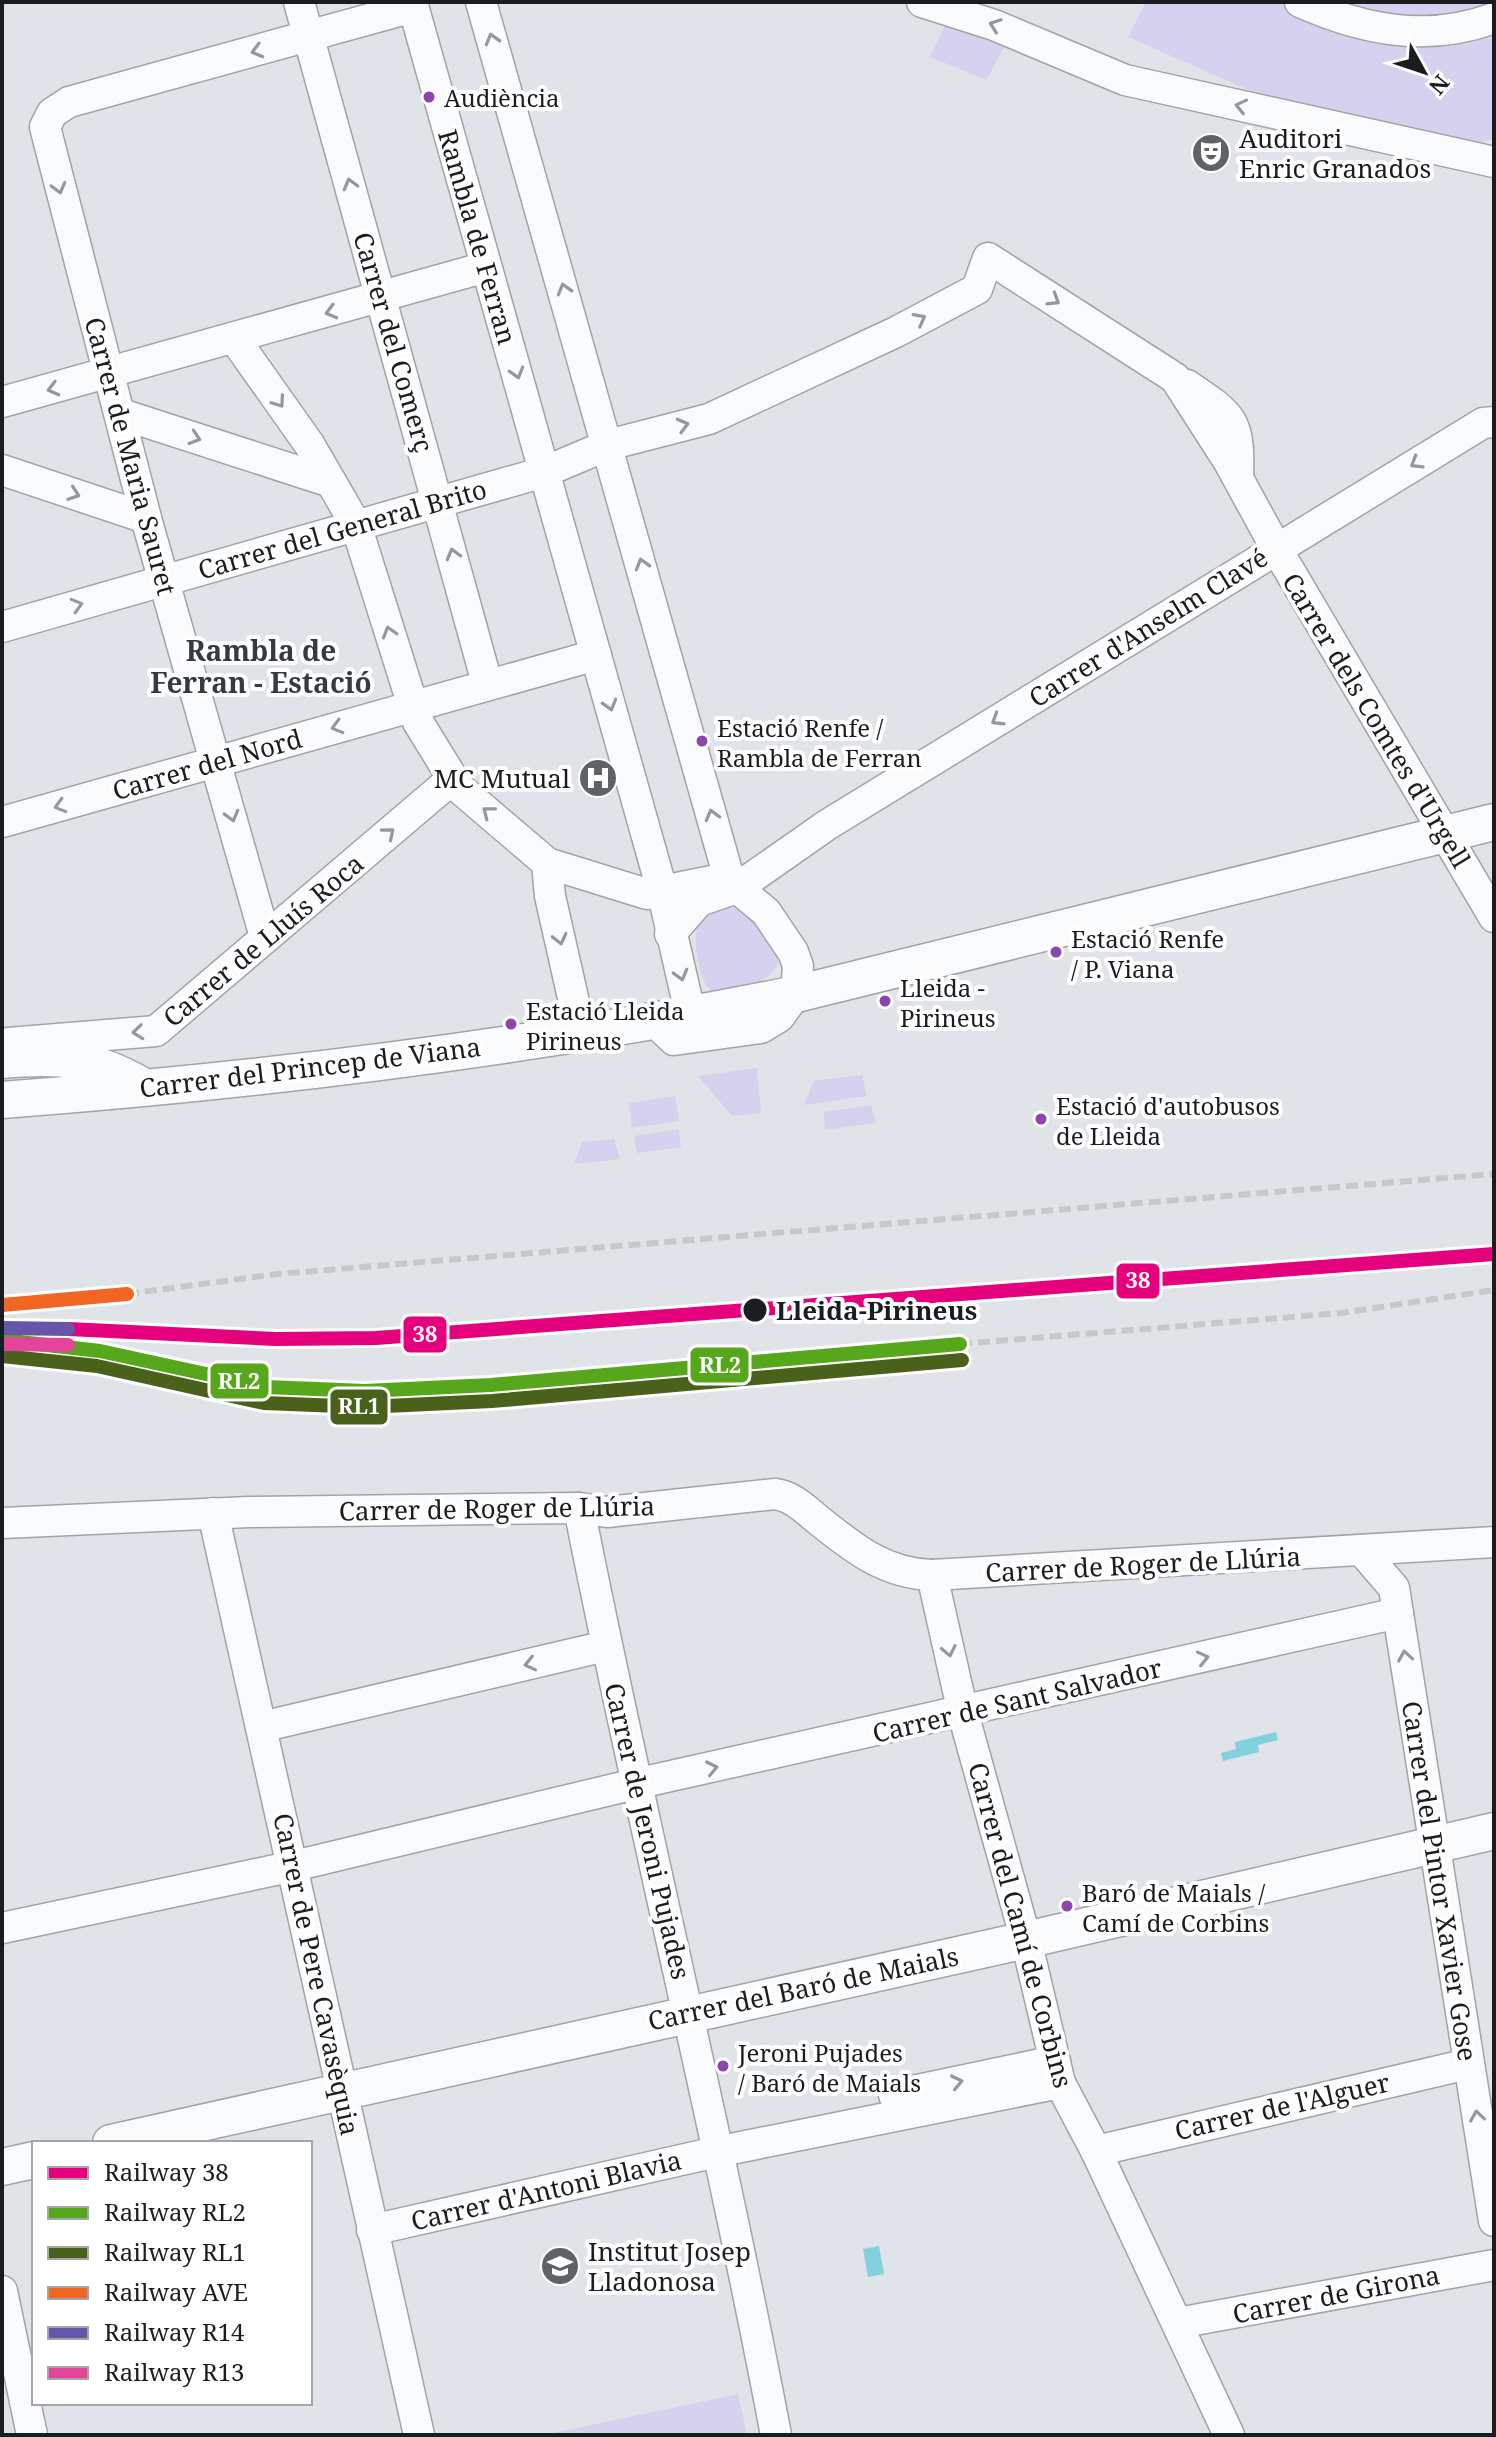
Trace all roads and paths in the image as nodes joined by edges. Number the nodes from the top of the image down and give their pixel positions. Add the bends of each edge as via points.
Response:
1 (299, 2) edge
2 (481, 2) edge
3 (922, 2) edge
4 (1300, 2) edge
5 (413, 4) edge
6 (1494, 18) edge
7 (309, 36) junction
8 (1494, 162) edge
9 (486, 267) junction
10 (381, 298) junction
11 (234, 338) junction
12 (108, 374) junction
13 (2, 402) edge
14 (121, 414) junction
15 (1494, 422) edge
16 (608, 445) junction
17 (2, 470) edge
18 (544, 472) junction
19 (331, 482) junction
20 (440, 502) junction
21 (146, 518) junction
22 (356, 525) junction
23 (1276, 548) junction
24 (164, 580) junction
25 (2, 627) edge
26 (596, 655) junction
27 (487, 683) junction
28 (412, 707) junction
29 (217, 761) junction
30 (451, 780) junction
31 (2, 822) edge
32 (1494, 822) edge
33 (1445, 835) junction
34 (547, 863) junction
35 (737, 888) junction
36 (662, 890) junction
37 (1494, 917) edge
38 (775, 925) junction
39 (670, 934) junction
40 (265, 937) junction
41 (867, 976) junction
42 (796, 994) junction
43 (702, 1026) junction
44 (581, 1033) junction
45 (2, 1044) edge
46 (2, 1060) edge
47 (144, 1087) junction
48 (107, 1093) junction
49 (2, 1100) edge
50 (2, 1124) edge
51 (579, 1508) junction
52 (213, 1513) junction
53 (2, 1523) edge
54 (1494, 1542) edge
55 (1417, 1549) junction
56 (1363, 1552) junction
57 (932, 1575) junction
58 (1396, 1600) junction
59 (606, 1646) junction
60 (963, 1713) junction
61 (261, 1727) junction
62 (635, 1784) junction
63 (1494, 1831) edge
64 (1434, 1844) junction
65 (294, 1866) junction
66 (2, 1928) edge
67 (1026, 1940) junction
68 (689, 2012) junction
69 (1468, 2064) junction
70 (1058, 2072) junction
71 (343, 2091) junction
72 (120, 2141) edge
73 (718, 2142) junction
74 (1096, 2151) junction
75 (32, 2160) edge
76 (2, 2167) edge
77 (1494, 2221) edge
78 (372, 2230) junction
79 (1494, 2265) edge
80 (2, 2291) edge
81 (1178, 2323) junction
82 (32, 2435) edge
83 (419, 2435) edge
84 (776, 2435) edge
85 (1229, 2435) edge

1 - 7 street, Carrer del Comerç
16 -> 2 street
8 -> 3 street via 1125,80 994,25
4 - 6 street via 1393,31 1430,33
5 - 7 street
5 - 9 street, Rambla de Ferran
10 -> 7 street, Carrer del Comerç
7 -> 12 street, Carrer de Maria Sauret via 69,102 52,113 46,138
9 - 10 street
9 -> 18 street, Rambla de Ferran
10 -> 11 street
10 - 20 street, Carrer del Comerç
11 - 12 street
11 -> 19 street
12 -> 13 street
12 - 14 street, Carrer de Maria Sauret
14 -> 19 street
14 - 21 street, Carrer de Maria Sauret
15 -> 23 street, Carrer d'Anselm Clavé via 1483,423
16 - 18 street
16 -> 23 street, Carrer dels Comtes d'Urgell via 709,419 896,332 977,289 988,258 1175,378
35 -> 16 street via 727,871
17 -> 21 street
18 - 20 street, Carrer del General Brito
18 - 26 street, Rambla de Ferran
19 - 22 street
20 - 22 street, Carrer del General Brito
27 -> 20 street, Carrer del Comerç
21 - 24 street, Carrer de Maria Sauret
22 - 24 street, Carrer del General Brito
28 -> 22 street
23 - 33 street, Carrer dels Comtes d'Urgell
23 -> 35 street, Carrer d'Anselm Clavé via 805,839
25 -> 24 street, Carrer del General Brito
24 - 29 street, Carrer de Maria Sauret
26 - 27 street
26 -> 36 street, Rambla de Ferran
27 - 28 street, Carrer del Nord
28 -> 29 street, Carrer del Nord
28 - 30 street
29 -> 31 street, Carrer del Nord
29 -> 40 street, Carrer de Maria Sauret
34 -> 30 street
40 -> 30 street, Carrer de Lluís Roca
32 - 33 main road, Carrer del Princep de Viana
33 - 37 street, Carrer dels Comtes d'Urgell
33 - 41 main road, Carrer del Princep de Viana
34 - 36 street via 647,894
34 -> 44 street
35 - 36 street via 712,881
35 - 38 street
35 - 39 street via 699,901
36 - 39 street, Rambla de Ferran
38 - 41 street via 825,970 843,977
38 - 42 street via 797,961
39 -> 43 street
40 -> 45 street, Carrer de Lluís Roca via 156,1031
41 - 42 main road, Carrer del Princep de Viana
42 - 43 main road, Carrer del Princep de Viana
43 - 44 main road, Carrer del Princep de Viana via 655,1022
44 - 47 main road, Carrer del Princep de Viana
46 - 47 main road via 92,1061
47 - 48 main road, Carrer del Princep de Viana
48 - 49 main road, Carrer del Princep de Viana
48 - 50 main road via 66,1114
51 - 52 street, Carrer de Roger de Llúria
51 - 57 street, Carrer de Roger de Llúria via 607,1512 782,1495 871,1560
51 - 59 street, Carrer de Jeroni Pujades
52 - 53 street, Carrer de Roger de Llúria
52 - 61 street, Carrer de Pere Cavasèquia
54 - 55 street, Carrer de Roger de Llúria
55 - 56 street, Carrer de Roger de Llúria
55 - 58 street
56 - 57 street, Carrer de Roger de Llúria
56 - 58 street
57 -> 60 street, Carrer del Camí de Corbins
60 -> 58 street, Carrer de Sant Salvador
64 -> 58 street, Carrer del Pintor Xavier Gose
59 -> 61 street
59 - 62 street, Carrer de Jeroni Pujades
62 -> 60 street, Carrer de Sant Salvador
60 - 67 street, Carrer del Camí de Corbins
61 - 65 street, Carrer de Pere Cavasèquia
62 - 65 street, Carrer de Sant Salvador
62 - 68 street, Carrer de Jeroni Pujades
63 - 64 main road, Carrer del Baró de Maials
64 - 67 main road, Carrer del Baró de Maials
64 - 69 street, Carrer del Pintor Xavier Gose
65 - 66 street, Carrer de Sant Salvador
65 - 71 street, Carrer de Pere Cavasèquia
67 - 68 main road, Carrer del Baró de Maials
67 - 70 street, Carrer del Camí de Corbins
68 - 71 main road, Carrer del Baró de Maials
68 - 73 street, Carrer de Jeroni Pujades
69 - 74 street, Carrer de l'Alguer
77 -> 69 street, Carrer del Pintor Xavier Gose
70 - 73 street, Carrer d'Antoni Blavia
70 - 74 street, Carrer del Camí de Corbins
71 - 72 main road, Carrer del Baró de Maials
71 - 78 street, Carrer de Pere Cavasèquia
73 - 78 street, Carrer d'Antoni Blavia
73 - 84 street, Carrer de Jeroni Pujades
74 - 81 street, Carrer del Camí de Corbins
75 - 76 main road
78 - 83 street, Carrer de Pere Cavasèquia
79 - 81 street, Carrer de Girona
80 - 82 street
81 - 85 street, Carrer del Camí de Corbins

